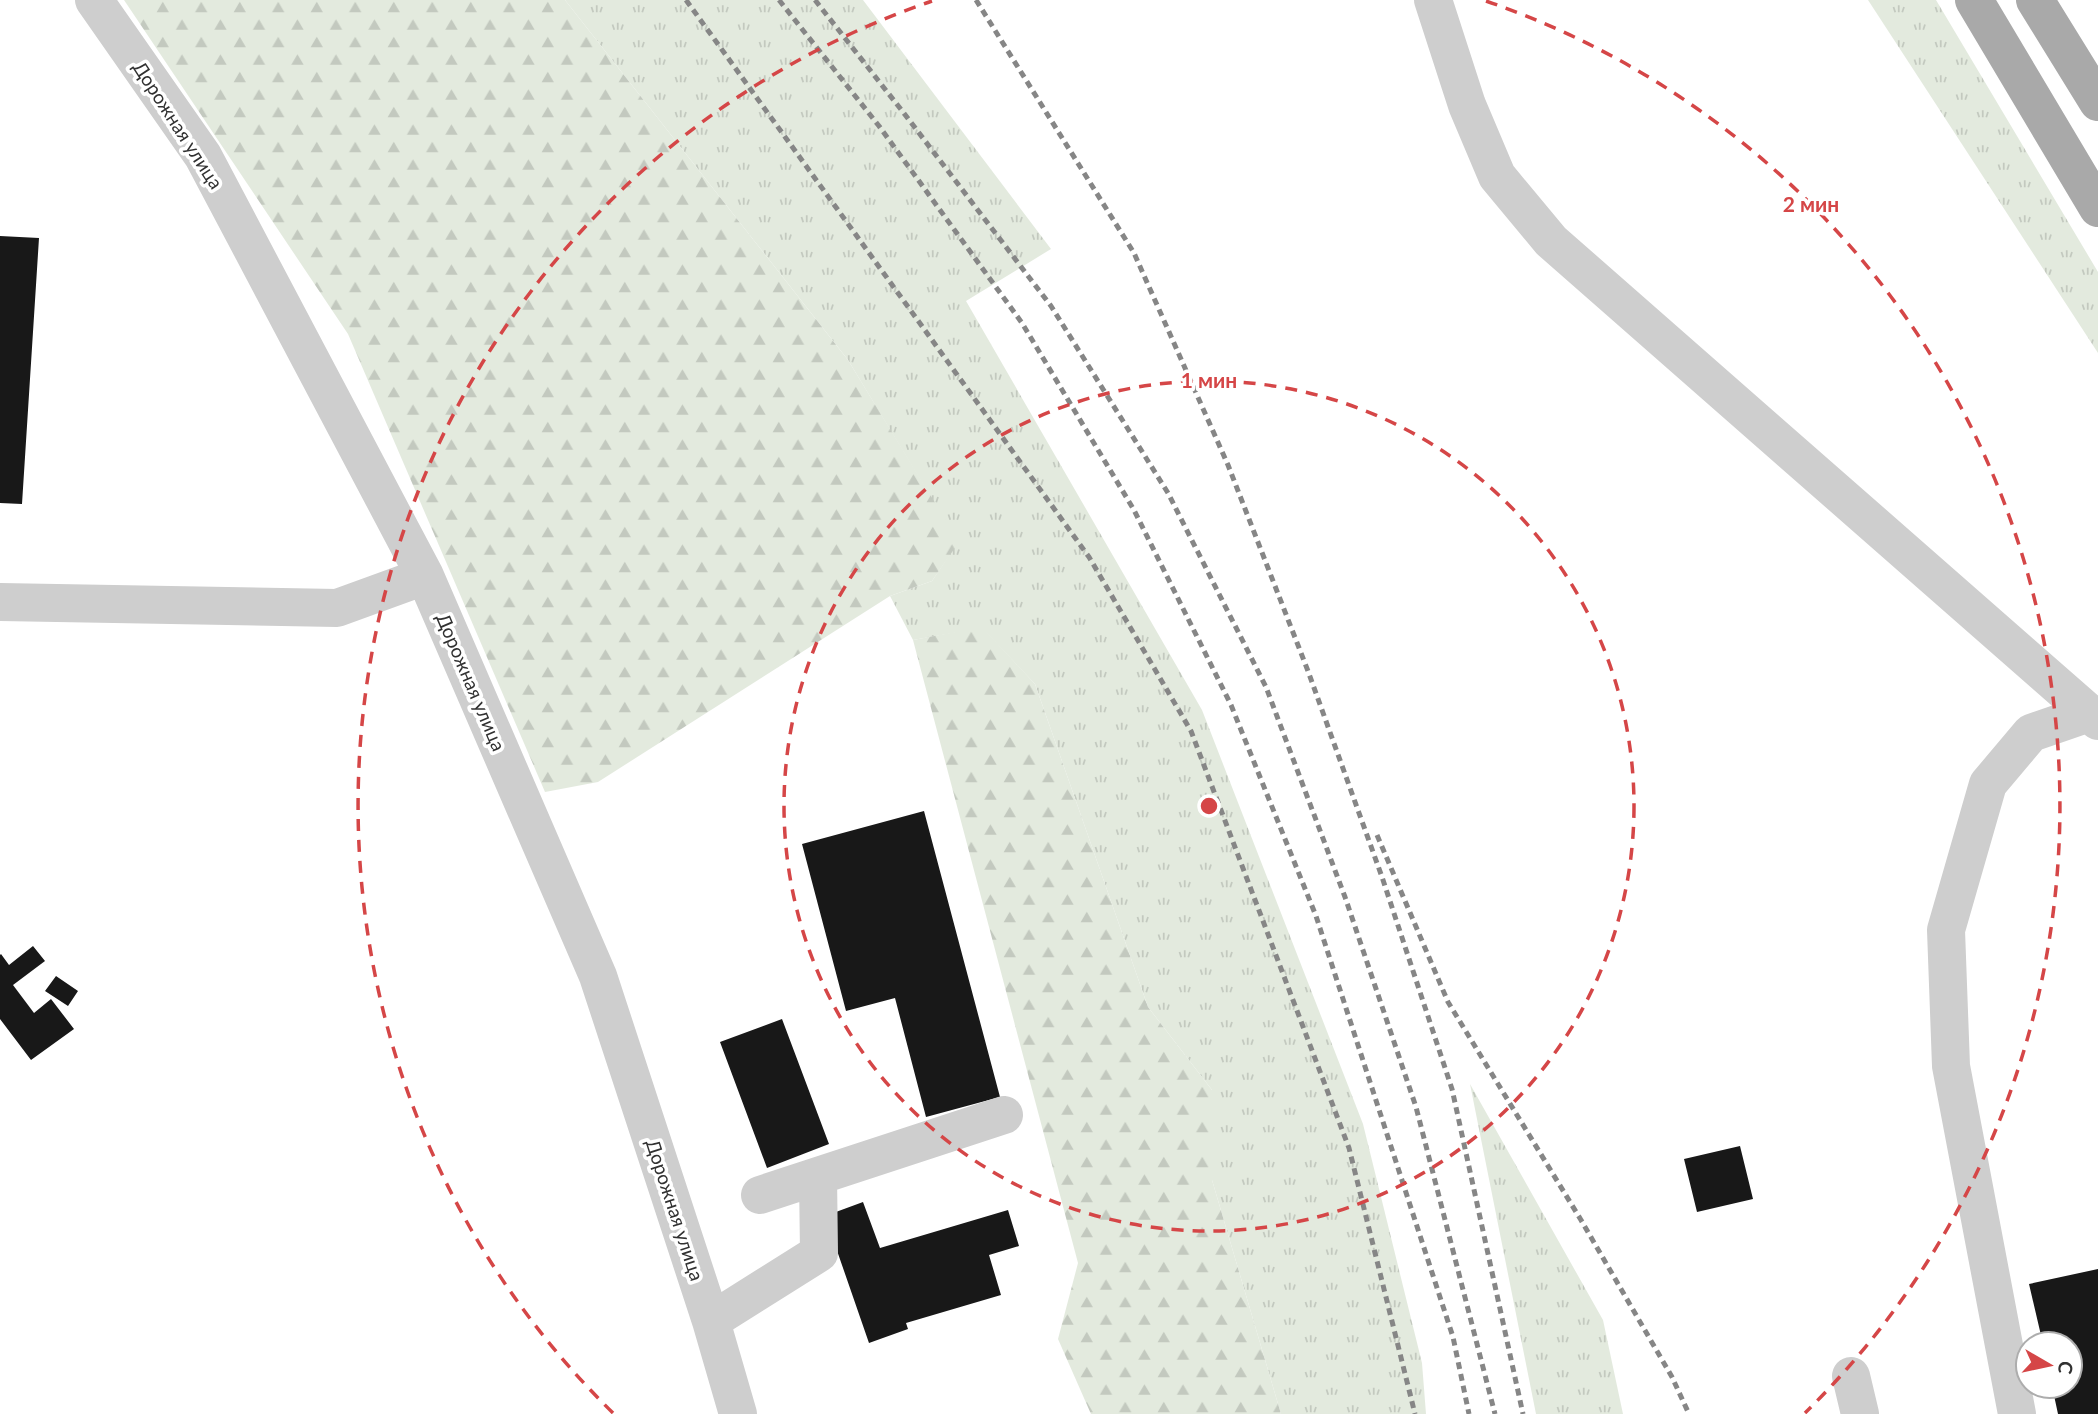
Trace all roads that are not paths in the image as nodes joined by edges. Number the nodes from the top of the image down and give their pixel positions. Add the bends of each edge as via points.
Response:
1 (94, 0) edge
2 (1433, 0) edge
3 (1973, 0) edge
4 (2035, 0) edge
5 (2098, 102) edge
6 (2098, 208) edge
7 (425, 576) junction
8 (0, 602) edge
9 (2093, 717) edge
10 (1004, 1115) dead end
11 (818, 1177) junction
12 (760, 1195) dead end
13 (711, 1321) junction
14 (1851, 1376) dead end
15 (738, 1414) edge
16 (1860, 1414) edge
17 (2017, 1414) edge

1 - 7 street, Дорожная улица via 203,156
2 - 9 street via 1467,105 1497,176 1551,241
3 - 6 main road
4 - 5 main road
7 - 8 street via 337,608
7 - 13 street, Дорожная улица via 598,976
9 - 17 street via 2031,733 1988,784 1946,930 1951,1066
10 - 11 street
11 - 12 street
11 - 13 street via 819,1253
13 - 15 street, Дорожная улица
14 - 16 street

